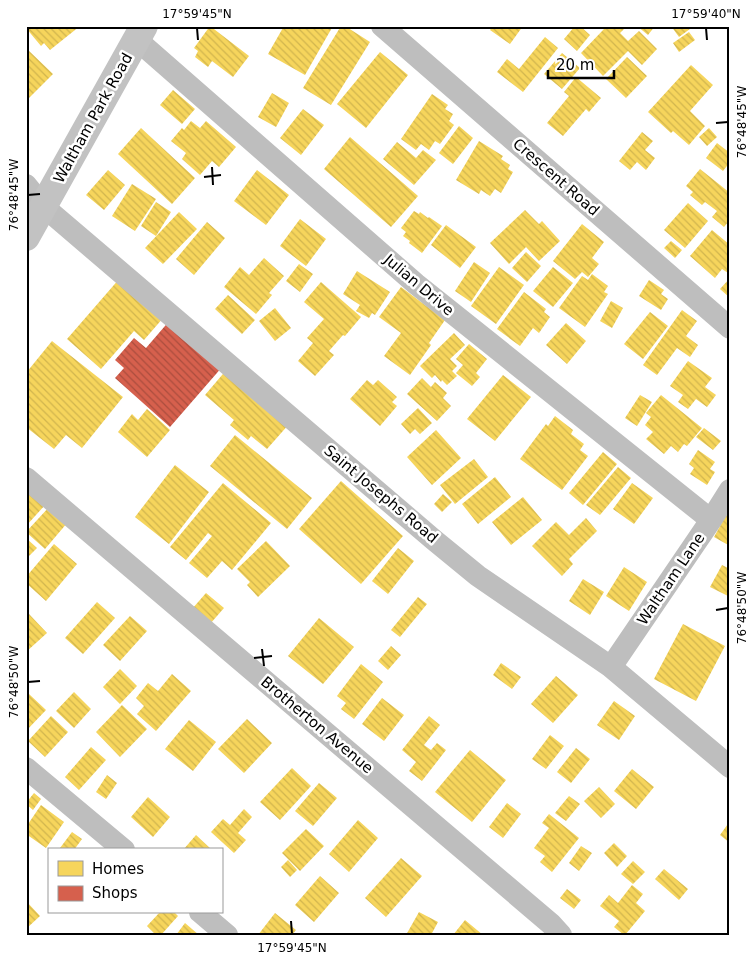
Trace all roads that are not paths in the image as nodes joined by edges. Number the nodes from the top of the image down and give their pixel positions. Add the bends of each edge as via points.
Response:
1 (382, 26) edge
2 (141, 33) edge
3 (26, 185) edge
4 (43, 206) junction
5 (26, 237) edge
6 (730, 328) edge
7 (26, 478) edge
8 (730, 490) edge
9 (711, 520) junction
10 (612, 667) junction
11 (730, 767) edge
12 (26, 768) edge
13 (122, 848) edge
14 (202, 914) edge
15 (227, 935) edge
16 (561, 935) edge

1 - 6 street, Crescent Road
2 - 4 main road, Waltham Park Road
2 - 9 street, Julian Drive via 416,284
3 - 4 street, Saint Josephs Road
4 - 5 main road, Waltham Park Road
4 - 10 street, Saint Josephs Road via 478,576
7 - 16 street, Brotherton Avenue
8 - 9 street, Waltham Lane
9 - 10 street, Waltham Lane
10 - 11 street, Saint Josephs Road
12 - 13 street
14 - 15 street

